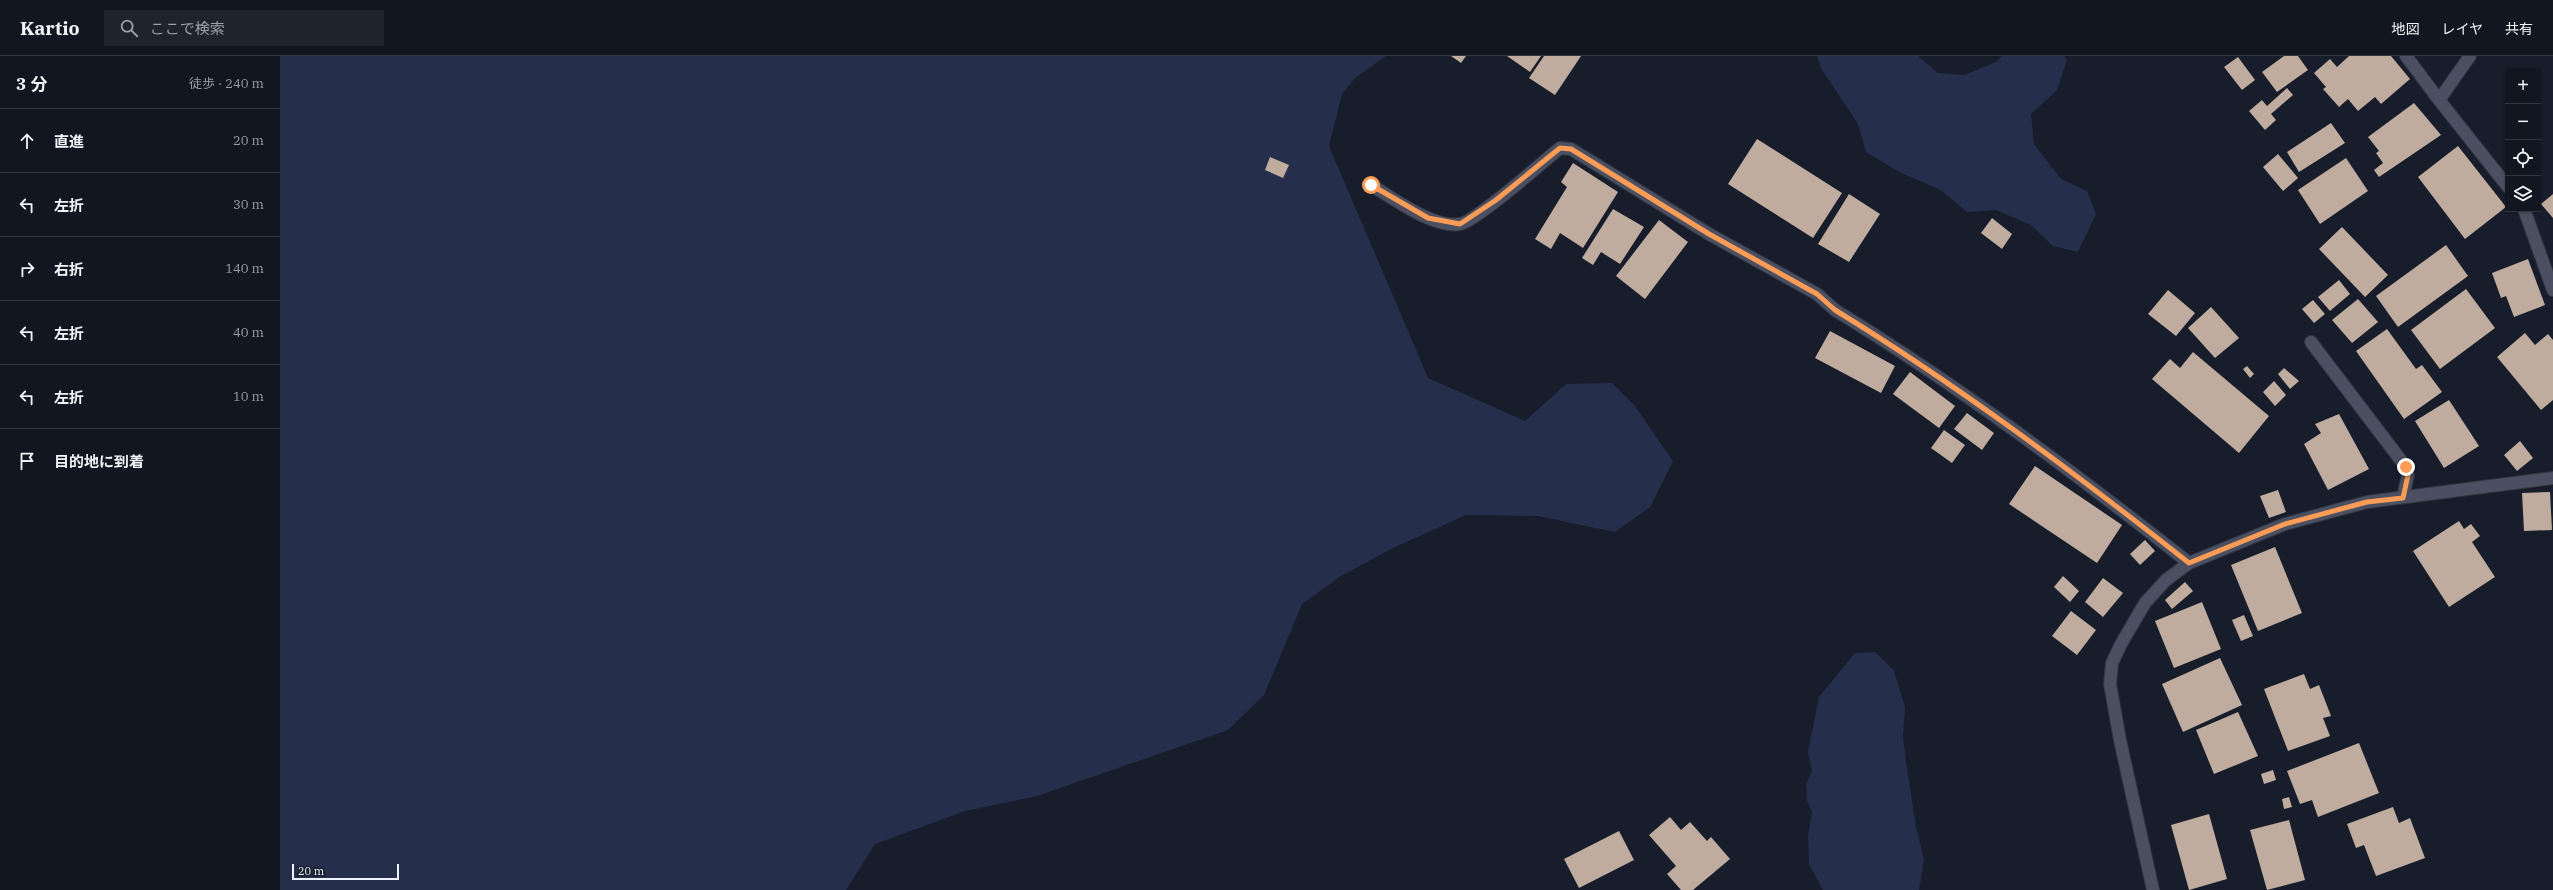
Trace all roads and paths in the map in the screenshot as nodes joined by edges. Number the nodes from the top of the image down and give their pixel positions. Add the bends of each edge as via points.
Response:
1 (2406, 56) edge
2 (2470, 56) edge
3 (2439, 100) junction
4 (2505, 183) edge
5 (1371, 185) dead end
6 (2525, 212) edge
7 (2553, 290) edge
8 (2311, 342) dead end
9 (2553, 478) edge
10 (2403, 498) junction
11 (2189, 563) junction
12 (2152, 890) edge

1 - 3 street
2 - 3 street
3 - 4 street
5 - 11 street via 1428,218 1460,224 1496,200 1560,148 1571,149 1709,234 1817,294 1835,310 1976,401 2102,494
6 - 7 street
8 - 10 street via 2406,467 2408,475
9 - 10 street
10 - 11 street via 2367,502 2285,524
11 - 12 street via 2166,580 2145,603 2112,663 2110,684

